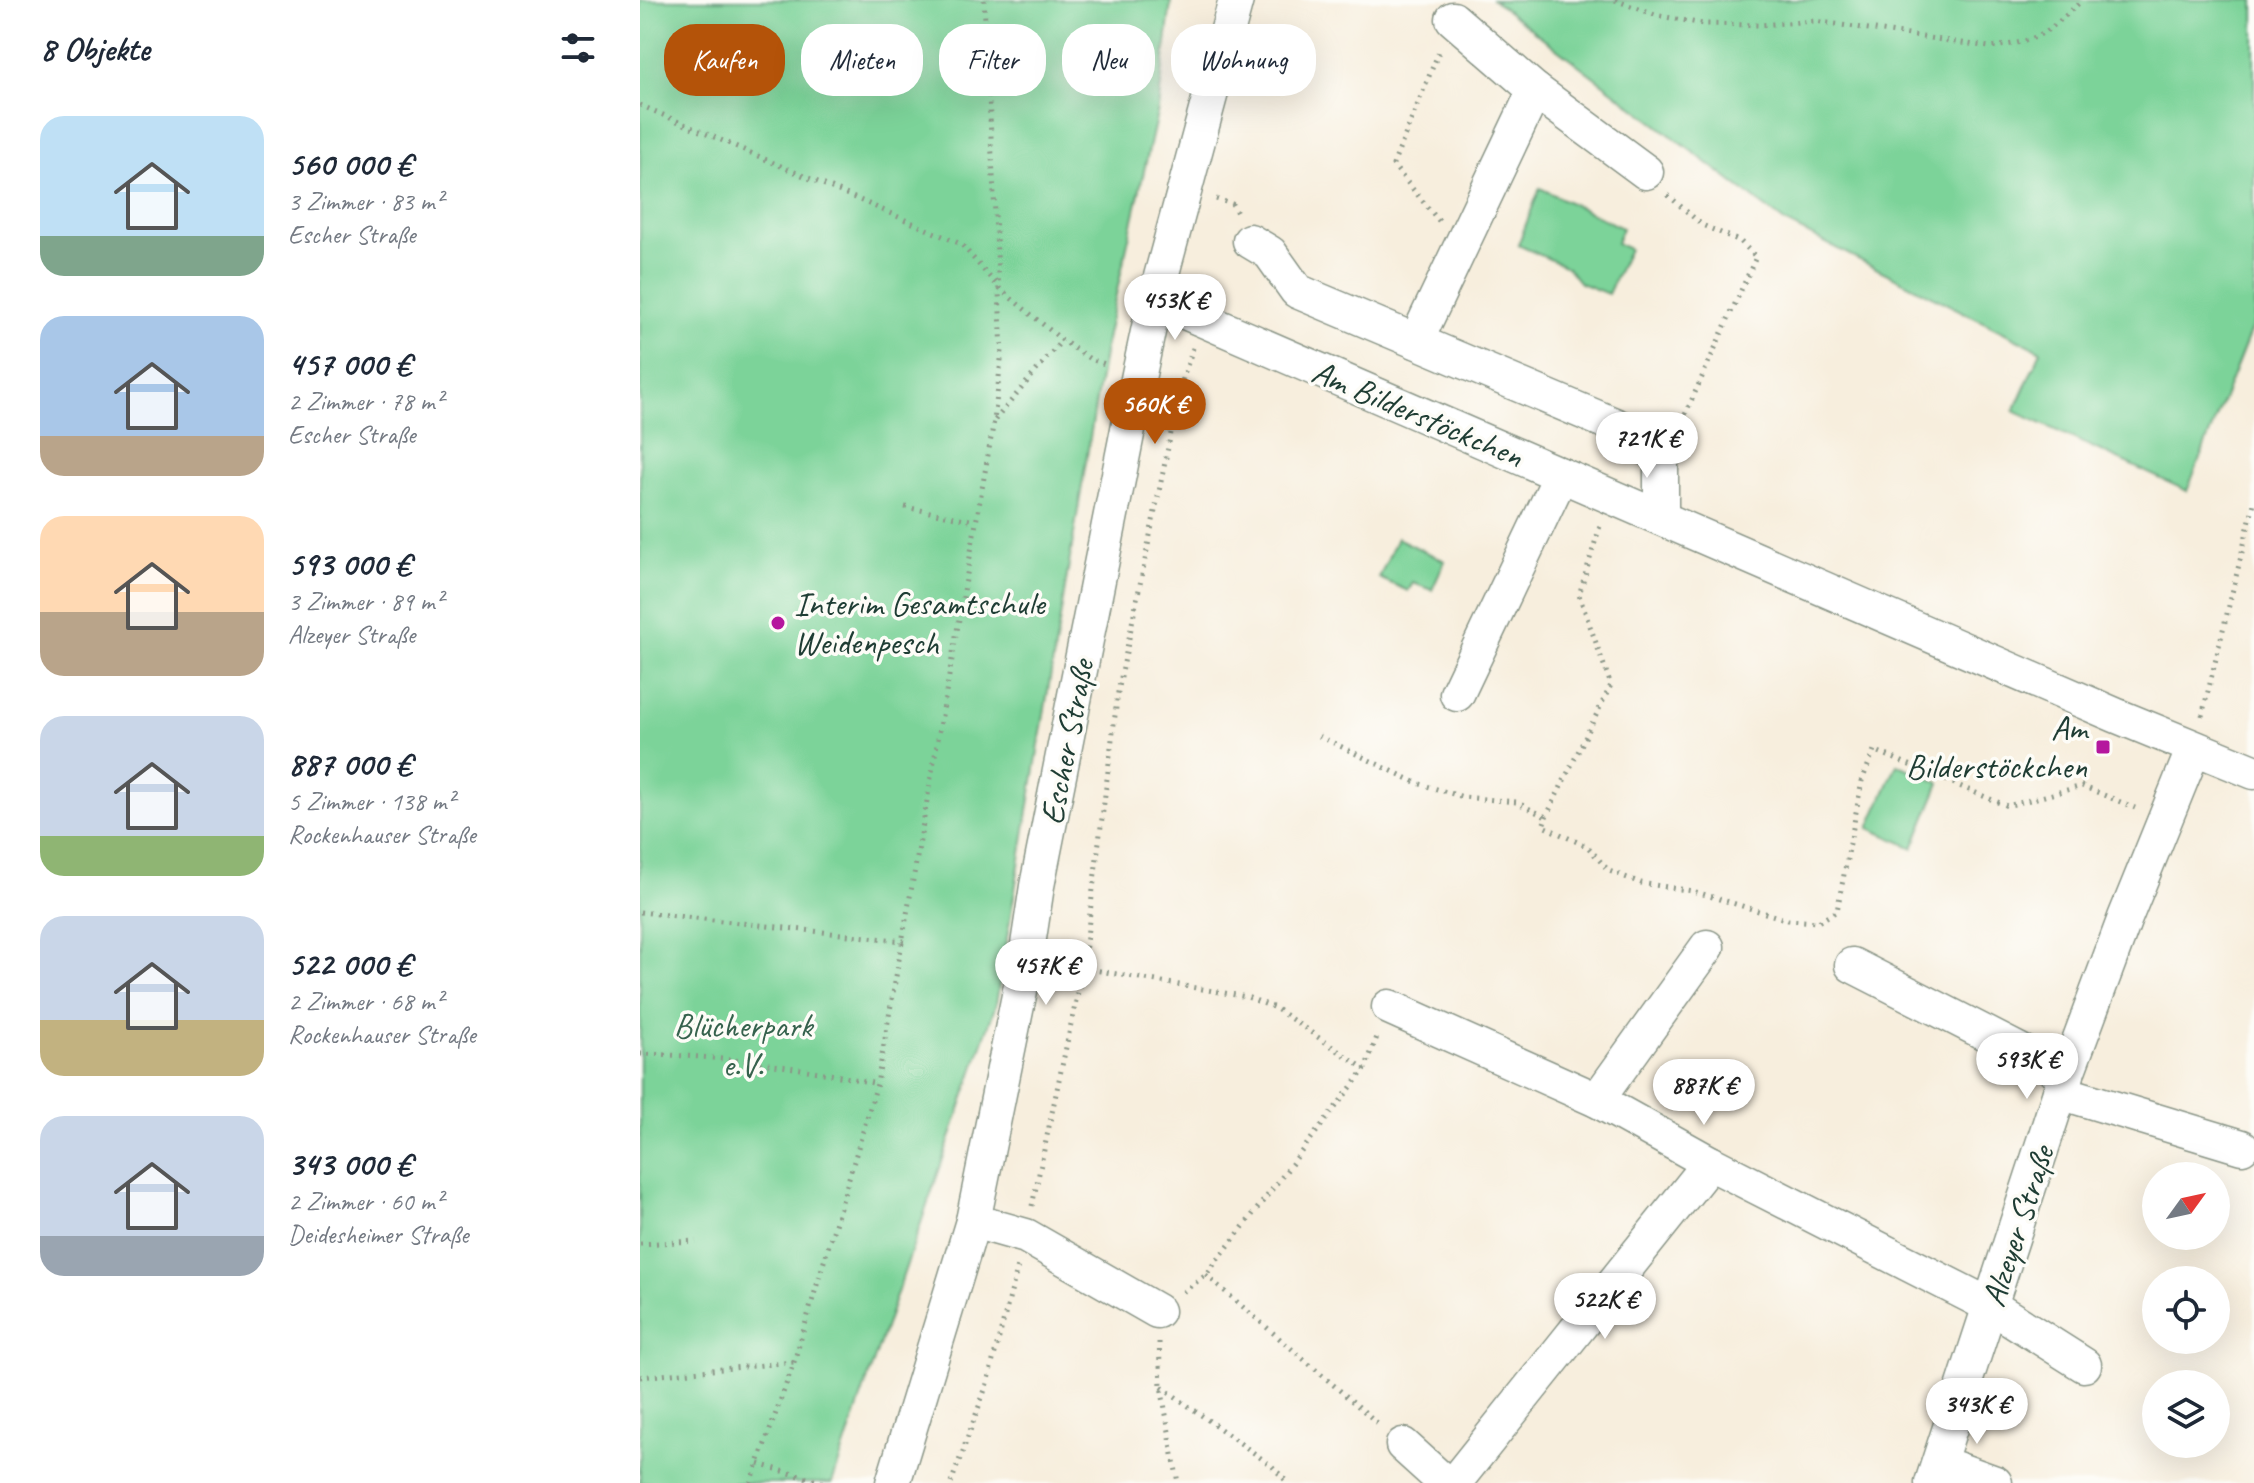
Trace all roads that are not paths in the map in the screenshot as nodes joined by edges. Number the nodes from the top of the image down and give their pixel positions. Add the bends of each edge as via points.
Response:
1 (1216, 0) edge
2 (1236, 0) edge
3 (1453, 19) road end
4 (1220, 24) edge
5 (1229, 24) edge
6 (1535, 90) junction
7 (1210, 96) edge
8 (1646, 172) road end
9 (1250, 241) dead end
10 (1155, 299) junction
11 (1416, 341) junction
12 (1561, 475) junction
13 (1661, 518) junction
14 (1457, 694) dead end
15 (2194, 748) junction
16 (2254, 772) edge
17 (1707, 947) dead end
18 (1852, 965) dead end
19 (1389, 1007) road end
20 (2064, 1084) junction
21 (1597, 1100) junction
22 (2242, 1147) dead end
23 (1710, 1163) junction
24 (973, 1221) junction
25 (1991, 1306) junction
26 (1157, 1311) road end
27 (2084, 1365) dead end
28 (1403, 1445) road end
29 (1936, 1473) edge
30 (893, 1483) edge
31 (1445, 1483) edge
32 (1454, 1483) edge
33 (1995, 1483) edge

1 - 4 street
2 - 5 street, Escher Straße
3 - 6 street
6 - 8 street
6 - 11 street
7 - 10 street, Escher Straße
9 - 11 street via 1270,253 1297,291
10 - 12 street, Am Bilderstöckchen
10 - 24 street, Escher Straße
11 - 13 street via 1638,435 1661,462
12 - 13 street, Am Bilderstöckchen
12 - 14 street
13 - 15 street, Am Bilderstöckchen
15 - 16 street, Am Bilderstöckchen
15 - 20 street, Alzeyer Straße
17 - 21 street
18 - 20 street
19 - 21 street
20 - 22 street
20 - 25 street, Alzeyer Straße
21 - 23 street
23 - 25 street
23 - 32 street
24 - 26 street via 1026,1236
24 - 30 street, Escher Straße
25 - 27 street
25 - 29 street, Alzeyer Straße
28 - 31 street
29 - 33 street

